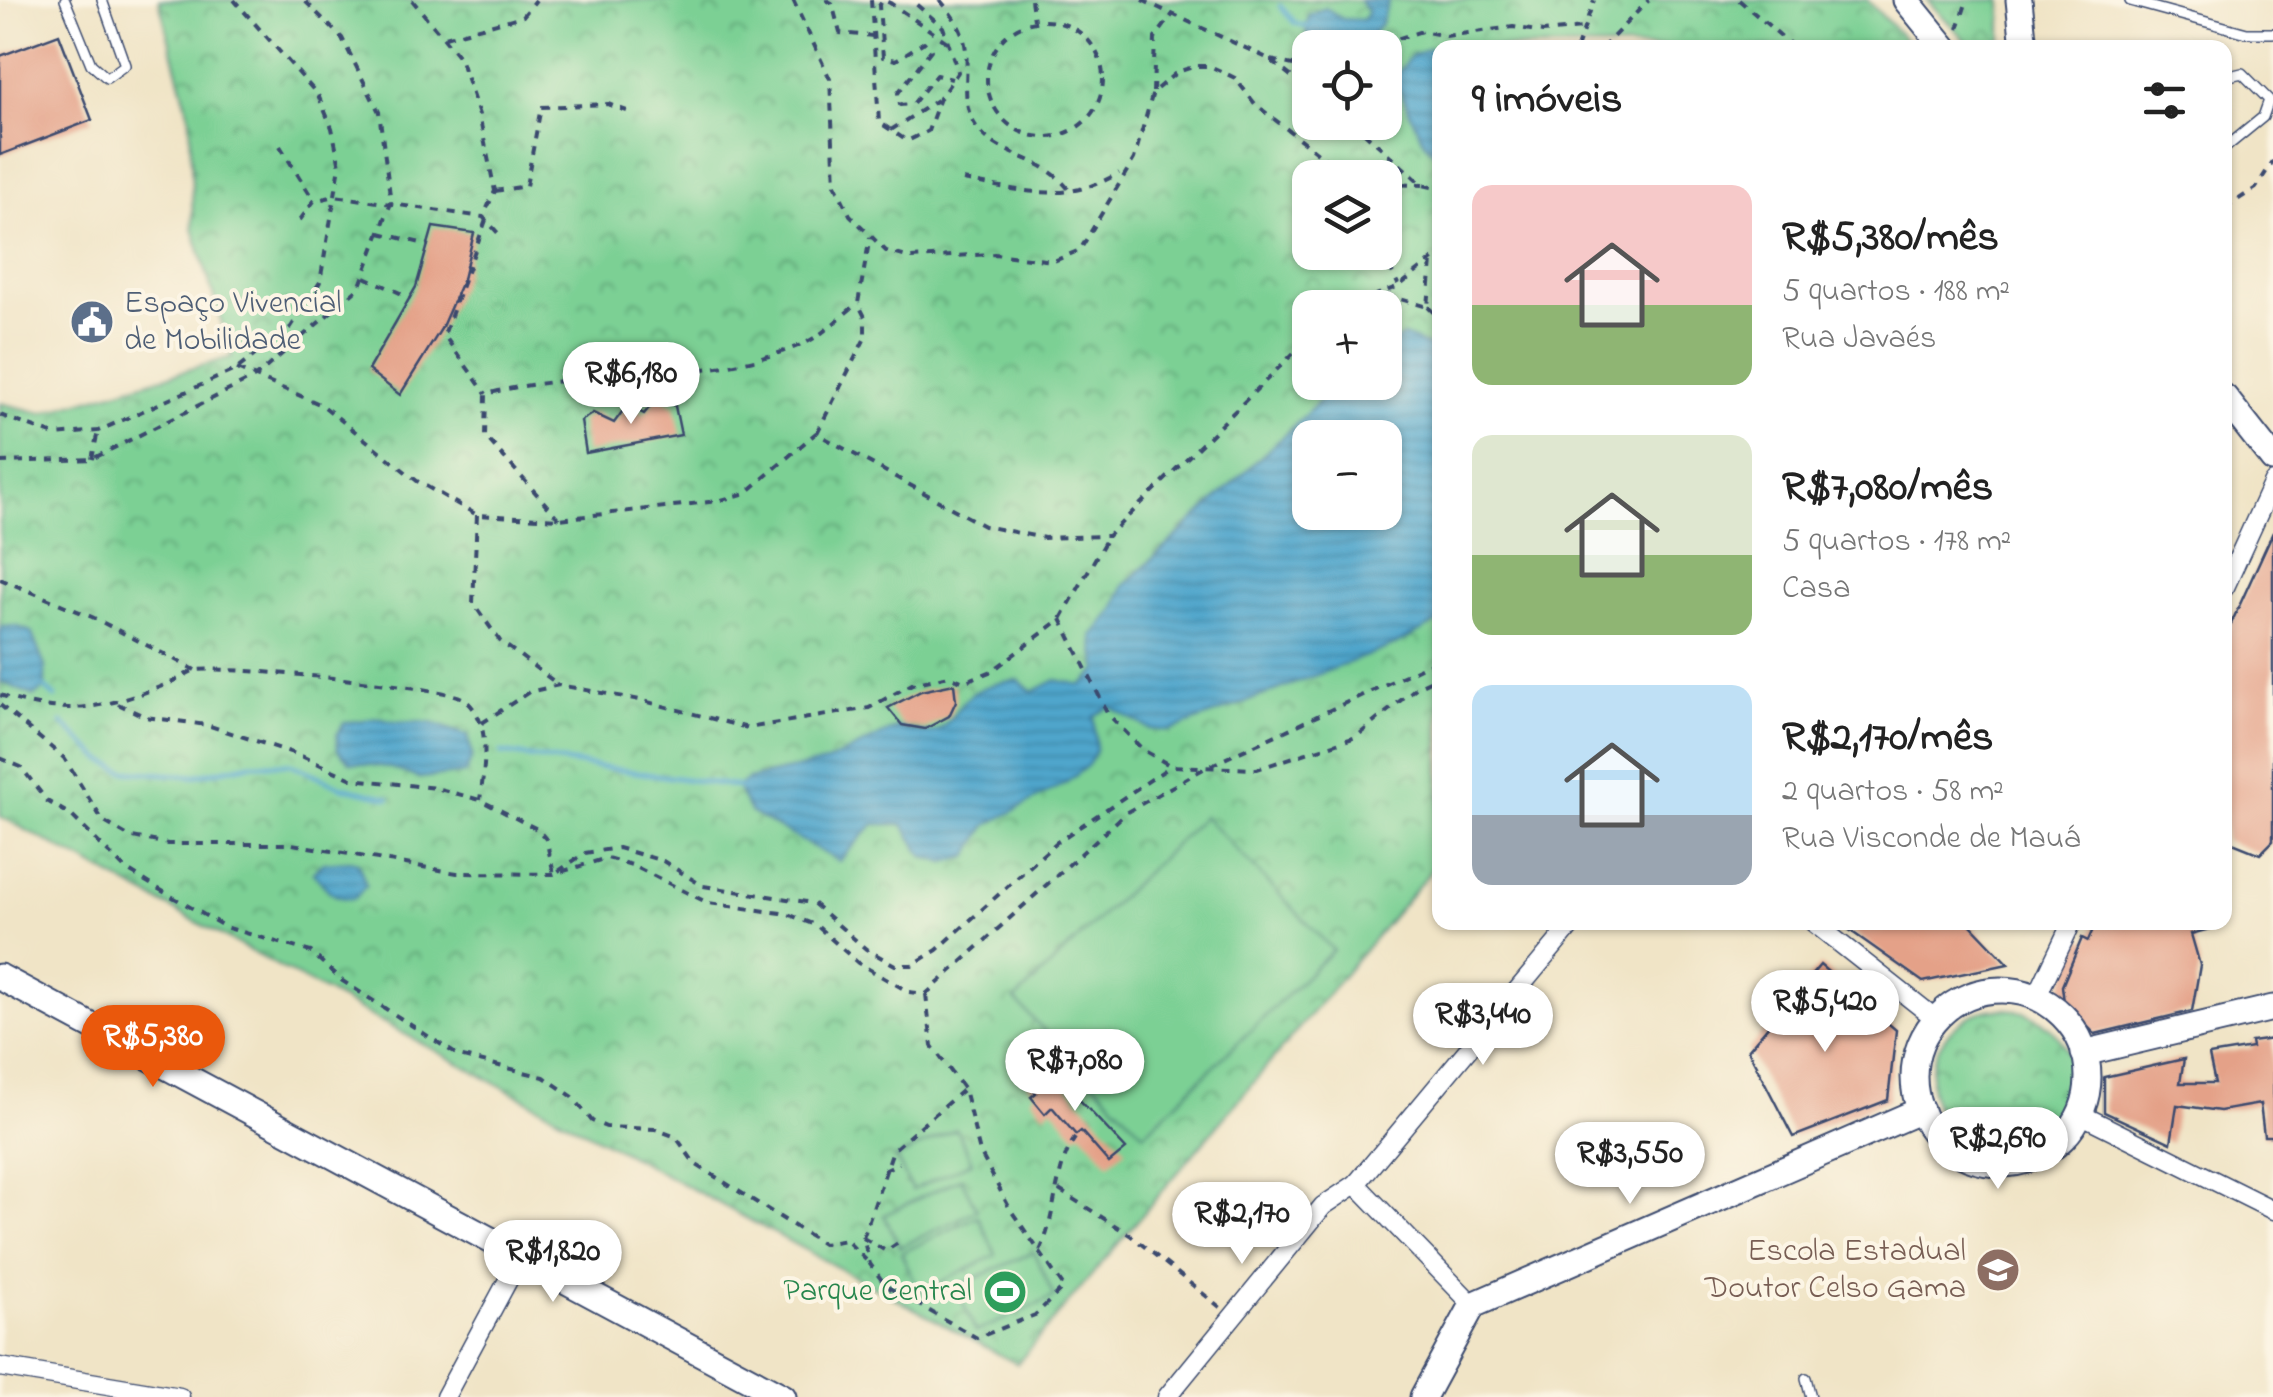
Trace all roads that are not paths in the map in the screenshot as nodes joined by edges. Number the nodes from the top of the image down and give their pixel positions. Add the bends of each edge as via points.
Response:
1 (65, 0) edge
2 (102, 0) edge
3 (1906, 0) edge
4 (2019, 0) edge
5 (2130, 1) edge
6 (2273, 33) edge
7 (1949, 40) edge
8 (2020, 40) edge
9 (2232, 75) edge
10 (2232, 142) edge
11 (2232, 407) edge
12 (2273, 459) edge
13 (2273, 482) edge
14 (2232, 573) edge
15 (1567, 930) edge
16 (1823, 930) edge
17 (2068, 930) edge
18 (3, 986) edge
19 (2036, 998) junction
20 (2273, 1008) edge
21 (1936, 1019) junction
22 (2084, 1053) junction
23 (1921, 1110) junction
24 (2080, 1114) junction
25 (1356, 1184) junction
26 (2273, 1210) edge
27 (520, 1256) junction
28 (1473, 1306) junction
29 (0, 1368) edge
30 (1806, 1378) dead end
31 (76, 1389) edge
32 (180, 1397) edge
33 (445, 1397) edge
34 (783, 1397) edge
35 (1167, 1397) edge
36 (1423, 1397) edge
37 (1811, 1397) edge

1 - 2 lane via 91,64 107,78 125,65
3 - 7 street
4 - 8 street
5 - 6 lane via 2248,33
9 - 10 lane via 2242,73 2270,100 2263,117
11 - 12 street
13 - 14 street
15 - 25 street
16 - 21 street
17 - 19 street
18 - 27 street
19 - 21 street via 1989,991 1962,999
19 - 22 street via 2066,1019
20 - 22 street
21 - 23 street via 1915,1065
22 - 24 street via 2088,1082
23 - 24 street via 1948,1146 1999,1165 2051,1150
23 - 28 street
24 - 26 street
25 - 28 street
25 - 35 street via 1323,1206
27 - 33 street
27 - 34 street
28 - 36 street
29 - 31 street
30 - 37 lane
31 - 32 street

